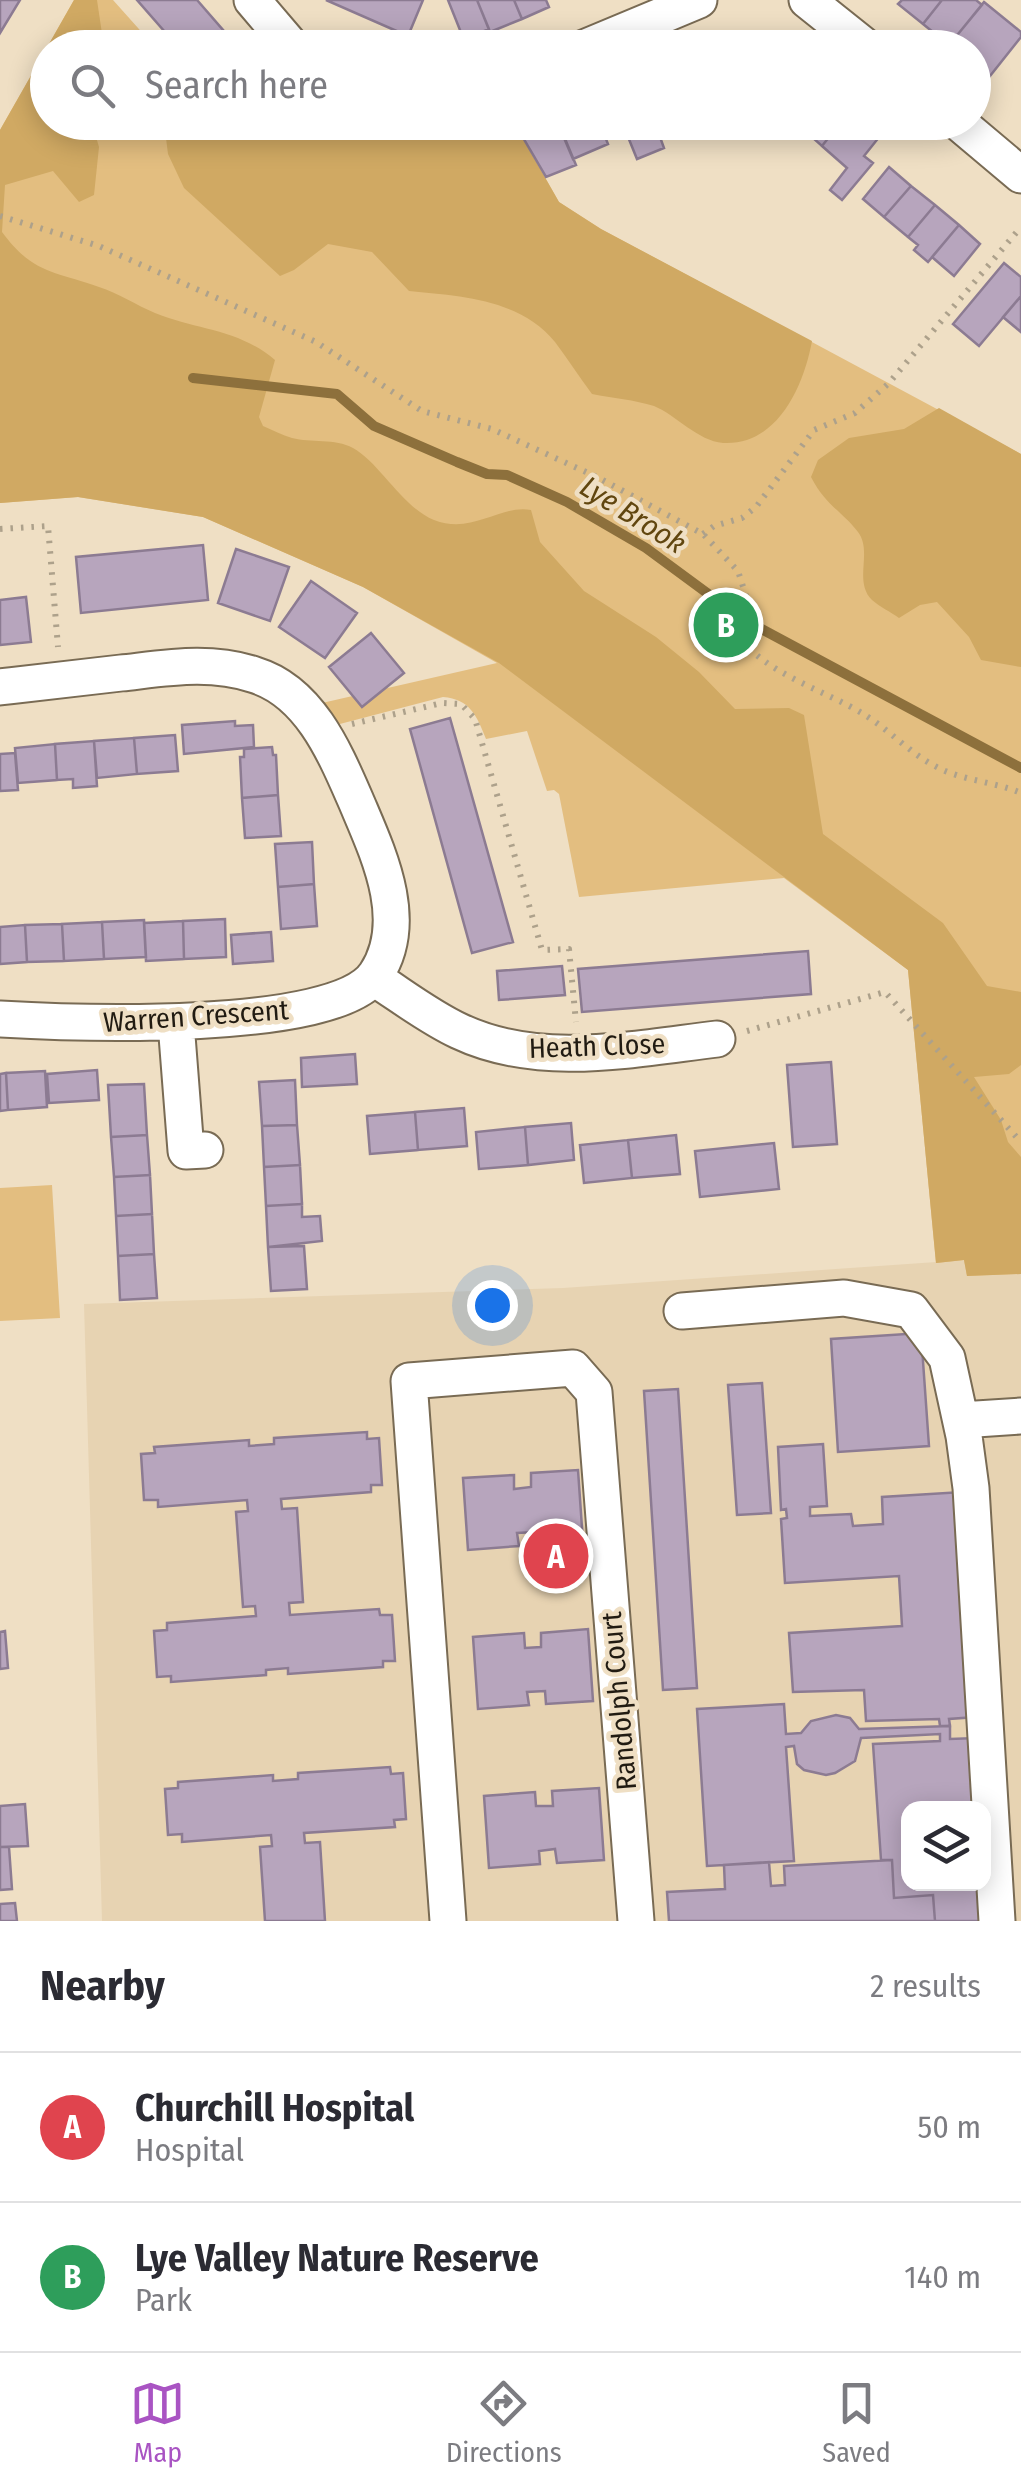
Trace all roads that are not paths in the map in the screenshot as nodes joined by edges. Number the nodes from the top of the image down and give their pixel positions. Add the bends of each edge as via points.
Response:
1 (252, 0) edge
2 (698, 0) edge
3 (806, 0) edge
4 (278, 30) edge
5 (627, 30) edge
6 (844, 30) edge
7 (980, 140) edge
8 (1021, 174) edge
9 (0, 687) edge
10 (374, 978) junction
11 (0, 1019) edge
12 (176, 1023) junction
13 (717, 1040) road end
14 (205, 1150) dead end
15 (682, 1311) dead end
16 (1021, 1416) edge
17 (961, 1420) junction
18 (448, 1921) edge
19 (636, 1921) edge
20 (997, 1921) edge

1 - 4 street
2 - 5 street
3 - 6 street
7 - 8 street
9 - 10 street via 218,665 284,690 322,732 365,824 391,905 390,944
10 - 12 street, Warren Crescent via 342,997 300,1009
10 - 13 street, Heath Close via 462,1032 514,1049 575,1053
11 - 12 street, Warren Crescent
12 - 14 street via 186,1151
15 - 17 street via 844,1298 911,1310 946,1358
16 - 17 street
17 - 20 street via 971,1488
18 - 19 street, Randolph Court via 409,1381 573,1368 594,1392

